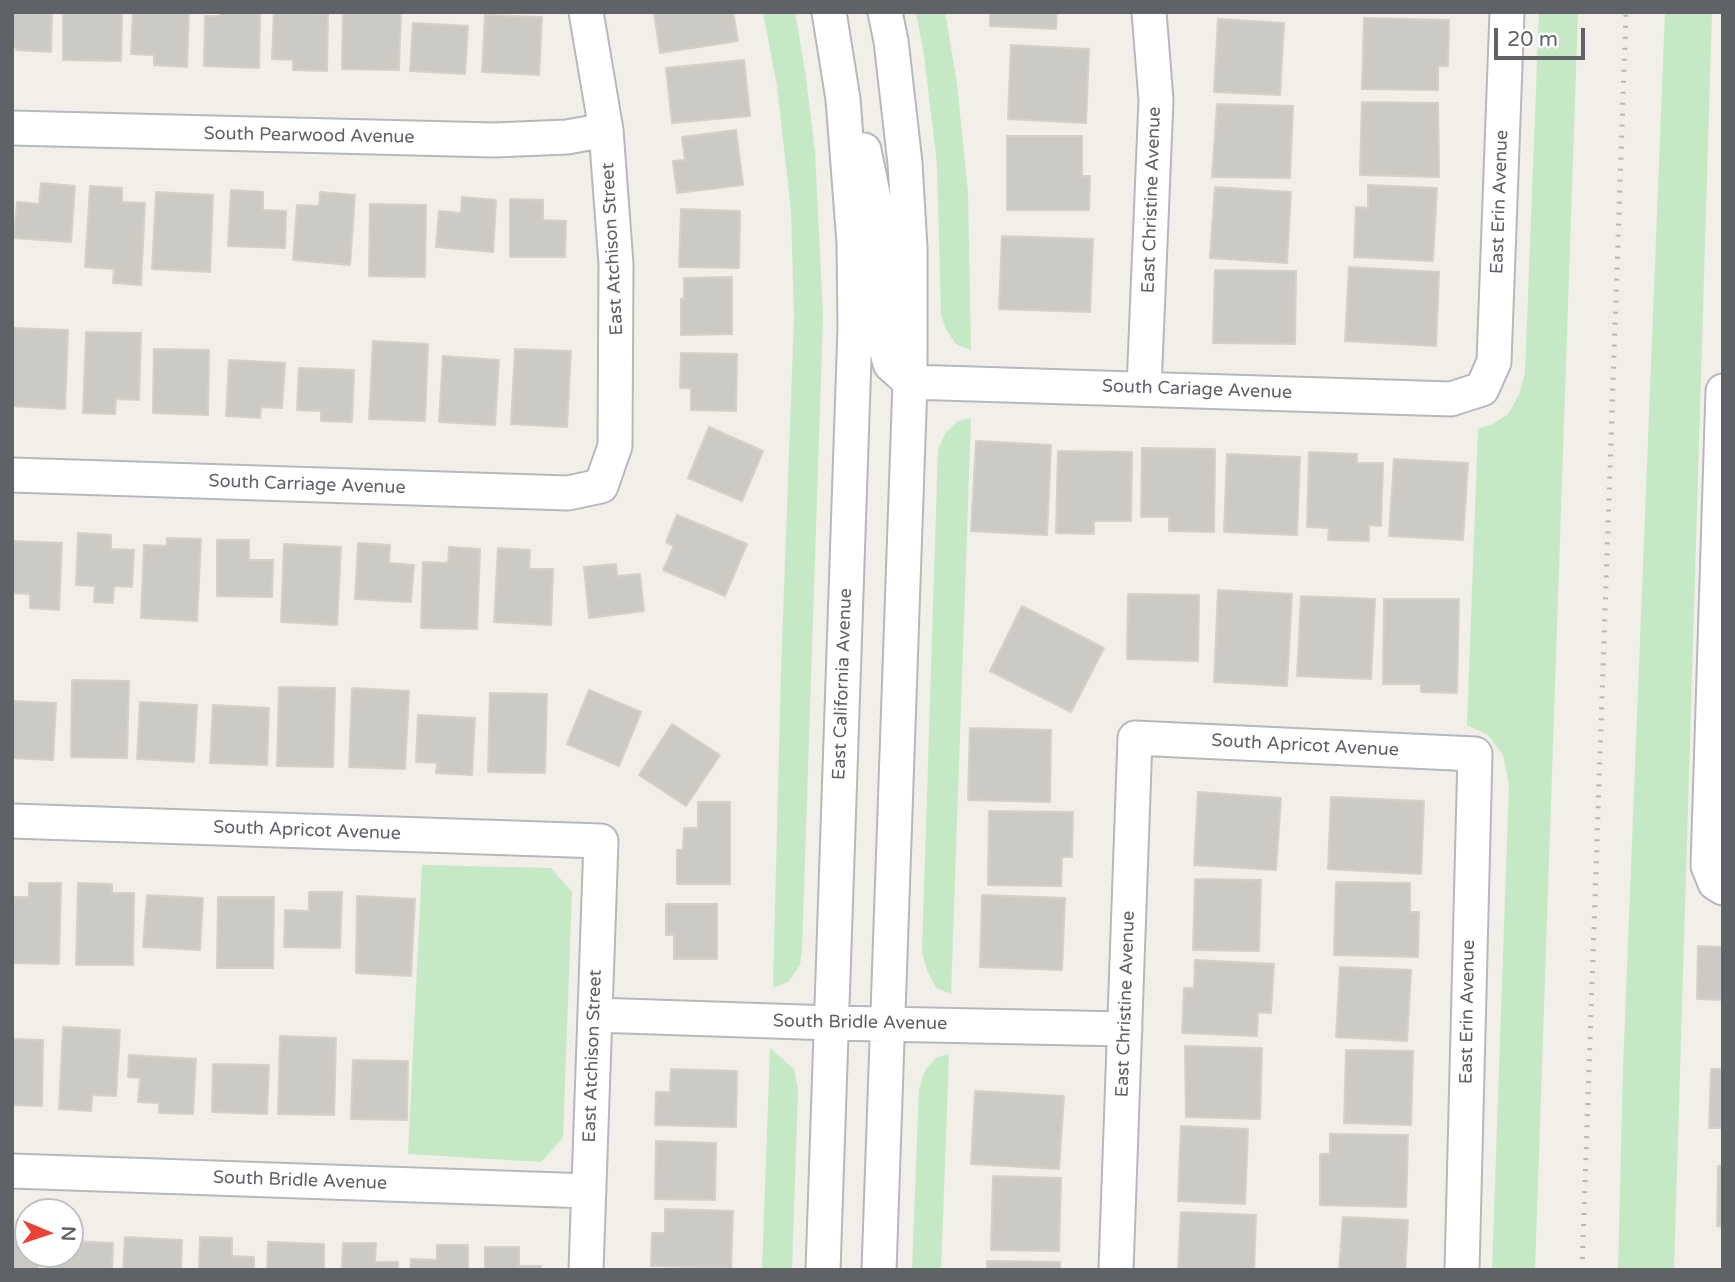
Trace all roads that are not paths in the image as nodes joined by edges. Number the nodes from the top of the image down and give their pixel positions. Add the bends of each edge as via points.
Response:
1 (586, 12) edge
2 (829, 12) edge
3 (885, 12) edge
4 (1149, 12) edge
5 (1507, 12) edge
6 (843, 99) junction
7 (12, 128) edge
8 (606, 130) junction
9 (910, 382) junction
10 (1144, 388) junction
11 (1482, 389) joint
12 (1723, 391) edge
13 (12, 475) edge
14 (601, 486) joint
15 (1135, 738) joint
16 (1475, 754) joint
17 (12, 821) edge
18 (601, 841) joint
19 (1719, 886) edge
20 (595, 1015) junction
21 (832, 1023) junction
22 (886, 1024) junction
23 (1125, 1029) junction
24 (12, 1171) edge
25 (589, 1191) junction
26 (586, 1270) edge
27 (823, 1270) edge
28 (879, 1270) edge
29 (1116, 1270) edge
30 (1462, 1270) edge

1 - 8 street, East Atchison Street
2 - 6 street, East California Avenue
3 - 9 street via 905,163
4 - 10 street, East Christine Avenue via 1156,100
5 - 11 street, East Erin Avenue via 1494,362
6 - 9 street, East California Avenue via 866,154 877,214 882,333 890,364
6 - 21 street, East California Avenue via 855,328
7 - 8 street, South Pearwood Avenue via 494,140 567,137
8 - 14 street, East Atchison Street via 618,335 615,446
9 - 10 street, South Cariage Avenue
9 - 22 street
10 - 11 street, South Cariage Avenue via 1451,399
12 - 19 street via 1707,866
13 - 14 street, South Carriage Avenue via 568,493
15 - 16 street, South Apricot Avenue
15 - 23 street, East Christine Avenue
16 - 30 street, East Erin Avenue
17 - 18 street, South Apricot Avenue
18 - 20 street, East Atchison Street
20 - 21 street, South Bridle Avenue
20 - 25 street, East Atchison Street
21 - 22 street, South Bridle Avenue
21 - 27 street, East California Avenue
22 - 23 street, South Bridle Avenue
22 - 28 street
23 - 29 street, East Christine Avenue
24 - 25 street, South Bridle Avenue
25 - 26 street, East Atchison Street

